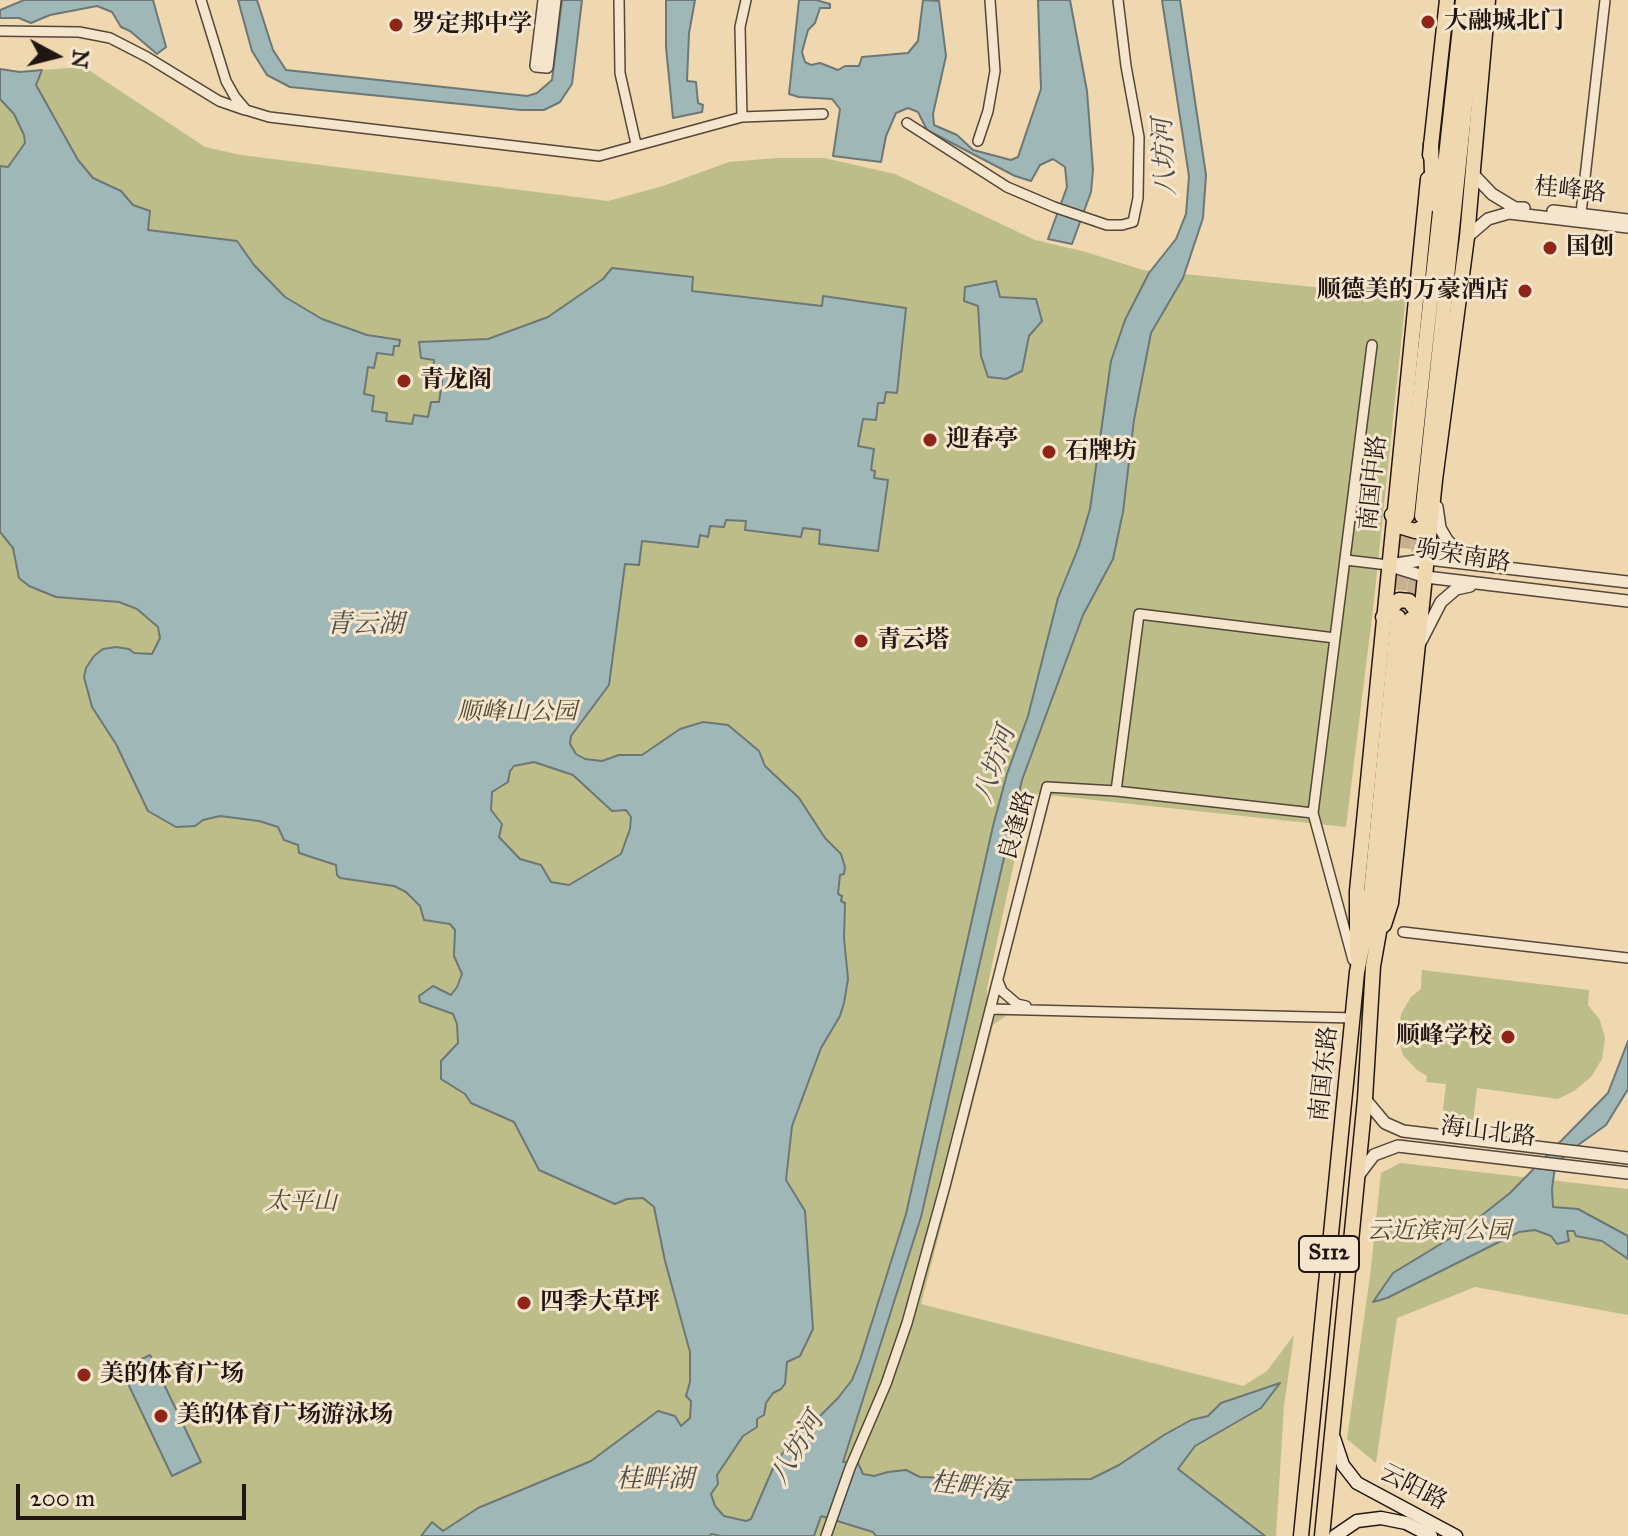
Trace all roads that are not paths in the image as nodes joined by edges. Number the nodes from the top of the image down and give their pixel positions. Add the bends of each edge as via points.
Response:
1 (201, 0) edge
2 (544, 0) edge
3 (555, 0) edge
4 (619, 0) edge
5 (746, 0) edge
6 (990, 0) edge
7 (1118, 0) edge
8 (1447, 0) edge
9 (1463, 0) edge
10 (1476, 0) edge
11 (1488, 0) edge
12 (1605, 0) edge
13 (0, 31) edge
14 (246, 110) junction
15 (823, 114) dead end
16 (742, 117) junction
17 (907, 123) dead end
18 (978, 141) dead end
19 (636, 144) junction
20 (1431, 144) junction
21 (1472, 173) junction
22 (1581, 213) junction
23 (1628, 220) edge
24 (1628, 227) edge
25 (1467, 237) junction
26 (1435, 257) junction
27 (1372, 345) dead end
28 (1435, 480) junction
29 (1433, 504) junction
30 (1407, 516) junction
31 (1428, 559) junction
32 (1346, 560) junction
33 (1388, 565) junction
34 (1494, 567) junction
35 (1426, 577) junction
36 (1628, 582) edge
37 (1490, 585) junction
38 (1628, 601) edge
39 (1403, 620) junction
40 (1335, 638) junction
41 (1418, 648) junction
42 (1116, 791) junction
43 (1313, 813) junction
44 (1403, 932) dead end
45 (1628, 958) edge
46 (1373, 966) junction
47 (1357, 972) junction
48 (998, 981) junction
49 (990, 1009) junction
50 (1038, 1009) junction
51 (1353, 1018) junction
52 (1365, 1099) junction
53 (1628, 1158) edge
54 (1628, 1173) edge
55 (1356, 1179) junction
56 (1333, 1432) junction
57 (826, 1536) edge
58 (1301, 1536) edge
59 (1322, 1536) edge
60 (1335, 1536) edge
61 (1431, 1536) edge
62 (1456, 1536) edge

1 - 14 street via 226,81
2 - 3 street via 536,66 547,67
4 - 19 street via 620,73
5 - 16 street via 740,27
6 - 18 street via 995,71
7 - 17 street via 1139,137 1133,222 1107,225 1007,187
8 - 20 main road, 南国中路
9 - 26 main road, 南国中路
10 - 30 main road, 南国中路
11 - 21 main road, 南国中路 / S112
12 - 22 street
13 - 14 street via 79,32 110,38 219,101
14 - 19 street via 599,156
15 - 16 street
16 - 19 street
20 - 26 main road
20 - 30 main road, 南国中路
21 - 22 street, 桂峰路 via 1515,208
21 - 25 main road, 南国中路 / S112
22 - 23 street, 桂峰路
24 - 25 street via 1509,213 1488,219
25 - 28 main road, 南国中路 / S112
26 - 30 main road, 南国中路
27 - 32 street
28 - 29 main road, 南国中路 / S112
28 - 34 street via 1439,523 1447,540 1461,555
29 - 30 main road via 1424,527 1402,527
29 - 31 main road, 南国中路 / S112
30 - 33 main road, 南国中路
31 - 33 street, 驹荣南路
31 - 34 street, 驹荣南路
31 - 35 main road, 南国中路 / S112
32 - 33 street
32 - 40 street
33 - 35 street, 驹荣南路
33 - 39 main road, 南国中路
34 - 36 street, 驹荣南路
35 - 37 street, 驹荣南路
35 - 39 main road, 南国中路 / S112
37 - 38 street, 驹荣南路
37 - 41 street via 1448,593
39 - 41 main road, 南国中路 / S112
39 - 46 main road, 南国东路 / S112 via 1382,915
39 - 47 main road, 南国东路 / S112 via 1369,913
40 - 42 street via 1139,614
40 - 43 street
41 - 46 main road, 南国中路 / S112 via 1391,903
42 - 43 street
42 - 48 street, 良逢路 via 1047,787
43 - 47 street
44 - 45 street
46 - 52 main road, 南国东路 / S112
47 - 51 main road, 南国东路 / S112
48 - 49 street, 良逢路
48 - 50 street via 1017,1004
49 - 50 street
49 - 57 street, 良逢路 via 907,1323
50 - 51 street
51 - 58 main road, 南国东路 / S112
52 - 53 street, 海山北路 via 1385,1123 1403,1131
52 - 55 main road, 南国东路 / S112
54 - 55 street, 海山北路 via 1398,1146 1374,1155
55 - 56 main road, 南国东路 / S112
56 - 59 main road, 南国东路 / S112
56 - 62 main road, 云阳路 via 1343,1465 1357,1483
60 - 61 main road, 云阳路 via 1369,1518 1394,1520

